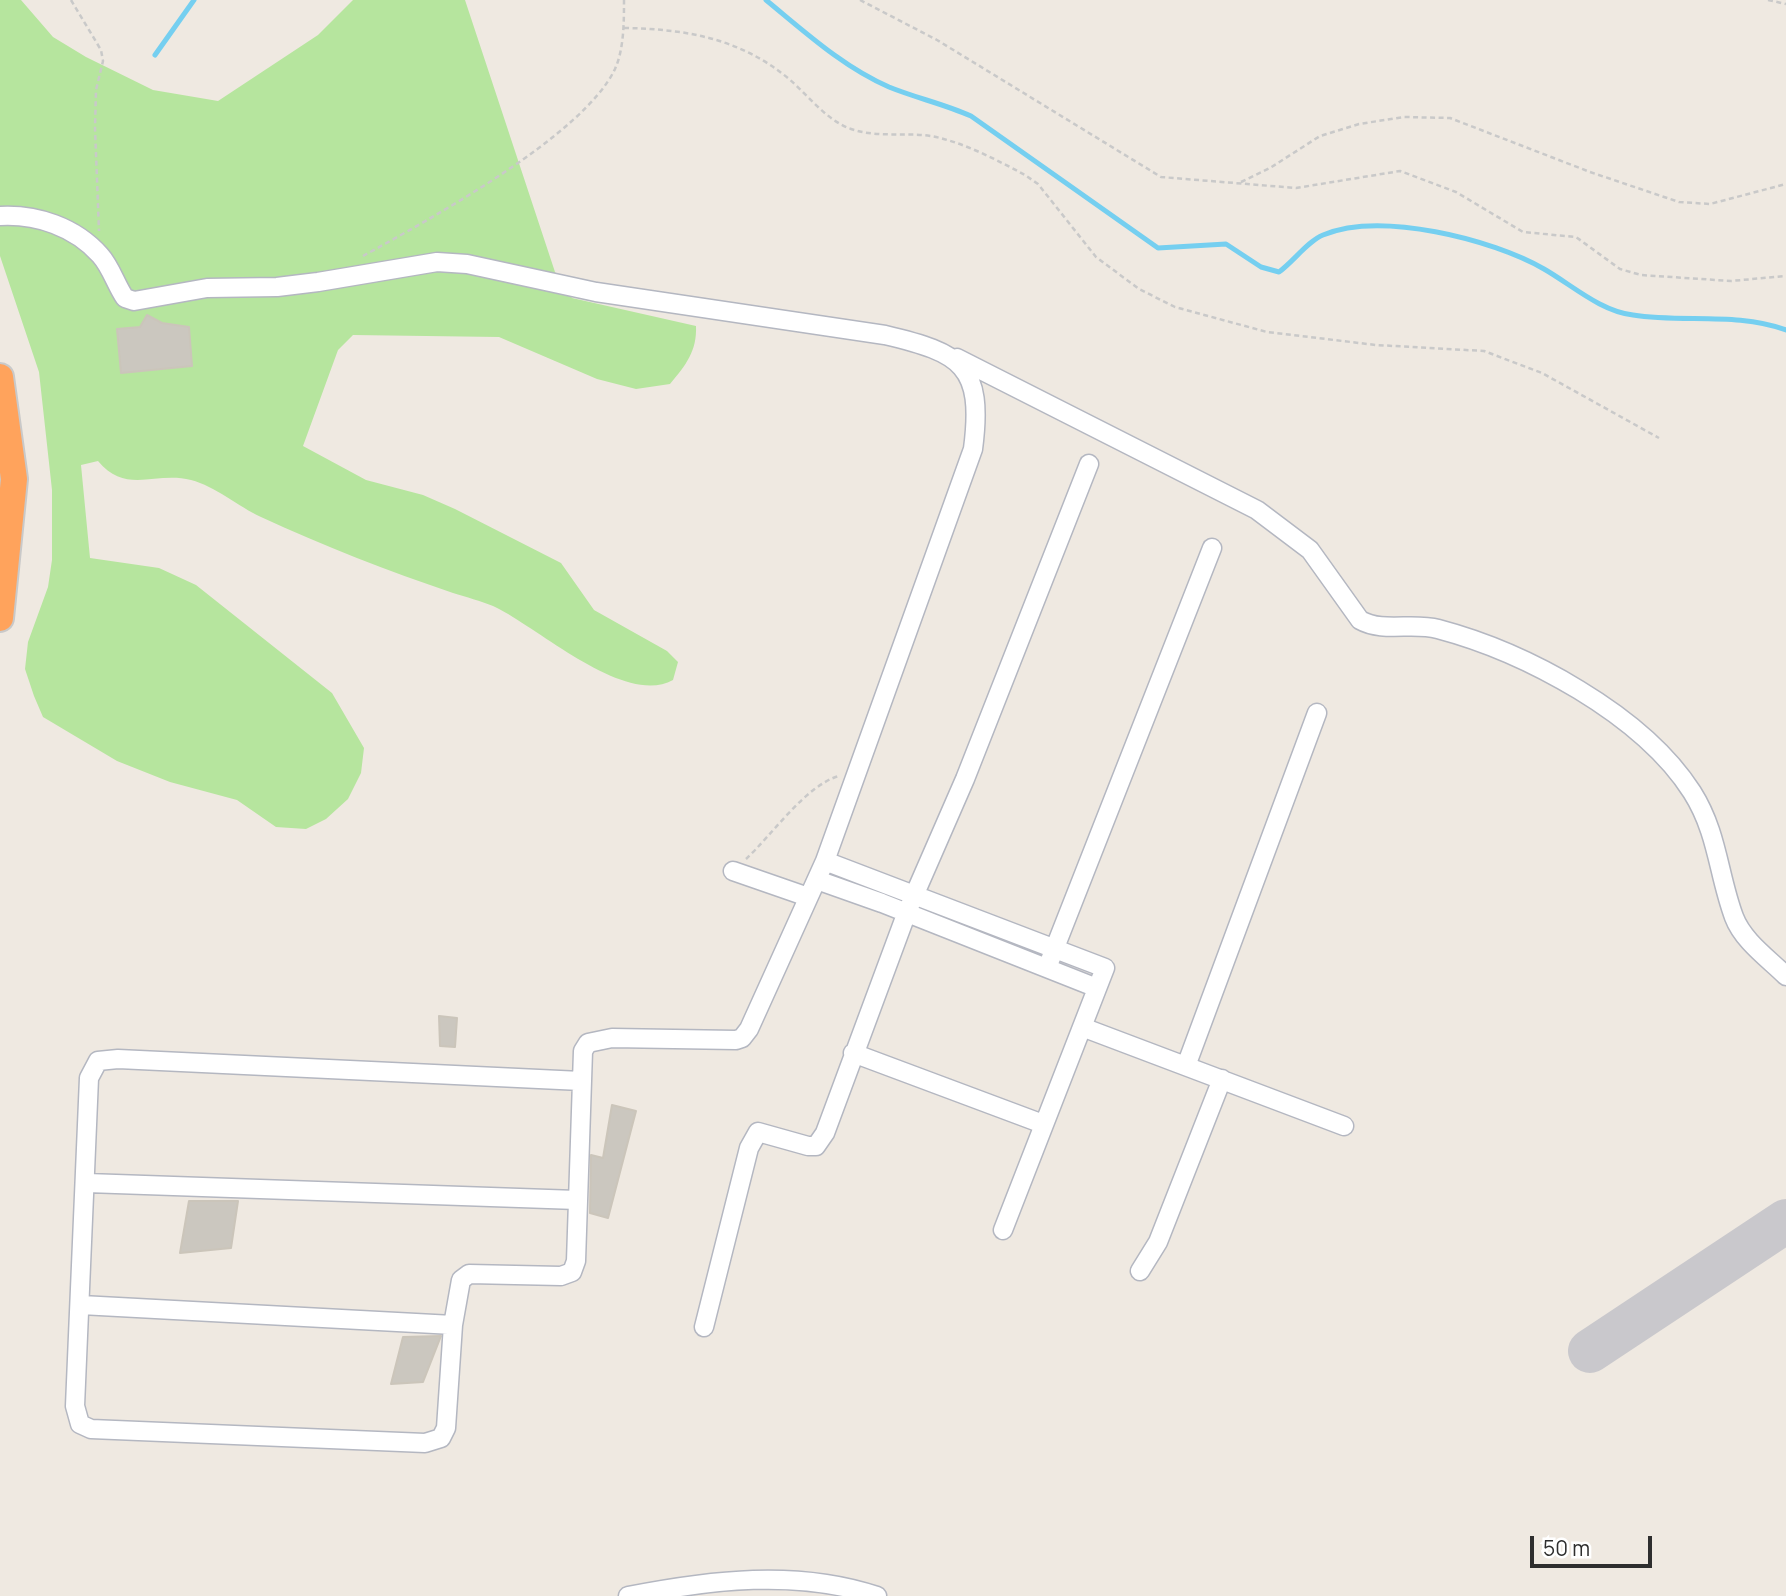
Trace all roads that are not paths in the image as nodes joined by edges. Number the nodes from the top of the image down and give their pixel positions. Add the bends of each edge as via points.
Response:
1 (0, 216) edge
2 (956, 358) junction
3 (0, 377) edge
4 (1089, 464) dead end
5 (1212, 548) dead end
6 (0, 618) edge
7 (1317, 713) dead end
8 (825, 861) junction
9 (733, 871) road end
10 (817, 880) junction
11 (915, 895) junction
12 (808, 897) junction
13 (907, 912) junction
14 (1054, 949) junction
15 (1047, 968) junction
16 (1786, 976) edge
17 (1097, 988) junction
18 (1082, 1027) junction
19 (853, 1053) junction
20 (1185, 1066) junction
21 (1222, 1079) junction
22 (581, 1081) junction
23 (1043, 1124) junction
24 (1344, 1126) dead end
25 (87, 1183) junction
26 (577, 1200) junction
27 (1003, 1230) dead end
28 (1140, 1271) dead end
29 (80, 1305) junction
30 (453, 1325) junction
31 (704, 1327) dead end
32 (628, 1596) edge
33 (877, 1596) edge

1 - 2 street via 25,216 70,231 100,255 125,298 134,302 197,289 276,287 437,262 467,264 596,292 885,335
2 - 8 street via 972,386 978,413 973,449
2 - 16 street via 1257,510 1310,550 1360,620 1370,626 1427,626 1462,635 1551,674 1614,713 1691,791 1718,846 1734,918
3 - 6 highway via 13,478
4 - 11 street
5 - 14 street
7 - 20 street
8 - 10 street
8 - 11 street
9 - 12 street
10 - 12 street
10 - 13 street
11 - 13 street
11 - 14 street
12 - 22 street via 742,1038 599,1040 588,1043 583,1051
13 - 15 street
13 - 19 street
14 - 15 street
14 - 17 street via 1105,968
15 - 17 street
17 - 18 street
18 - 20 street
18 - 23 street
19 - 23 street
19 - 31 street via 825,1133 816,1146 765,1131 753,1139
20 - 21 street
21 - 24 street
21 - 28 street via 1158,1242
22 - 25 street via 98,1061 89,1078
22 - 26 street
23 - 27 street
25 - 26 street
25 - 29 street
26 - 30 street via 572,1272 561,1276 469,1274 461,1280
29 - 30 street
29 - 30 street via 76,1417 92,1429 425,1443 441,1438 446,1428
32 - 33 street via 795,1578

